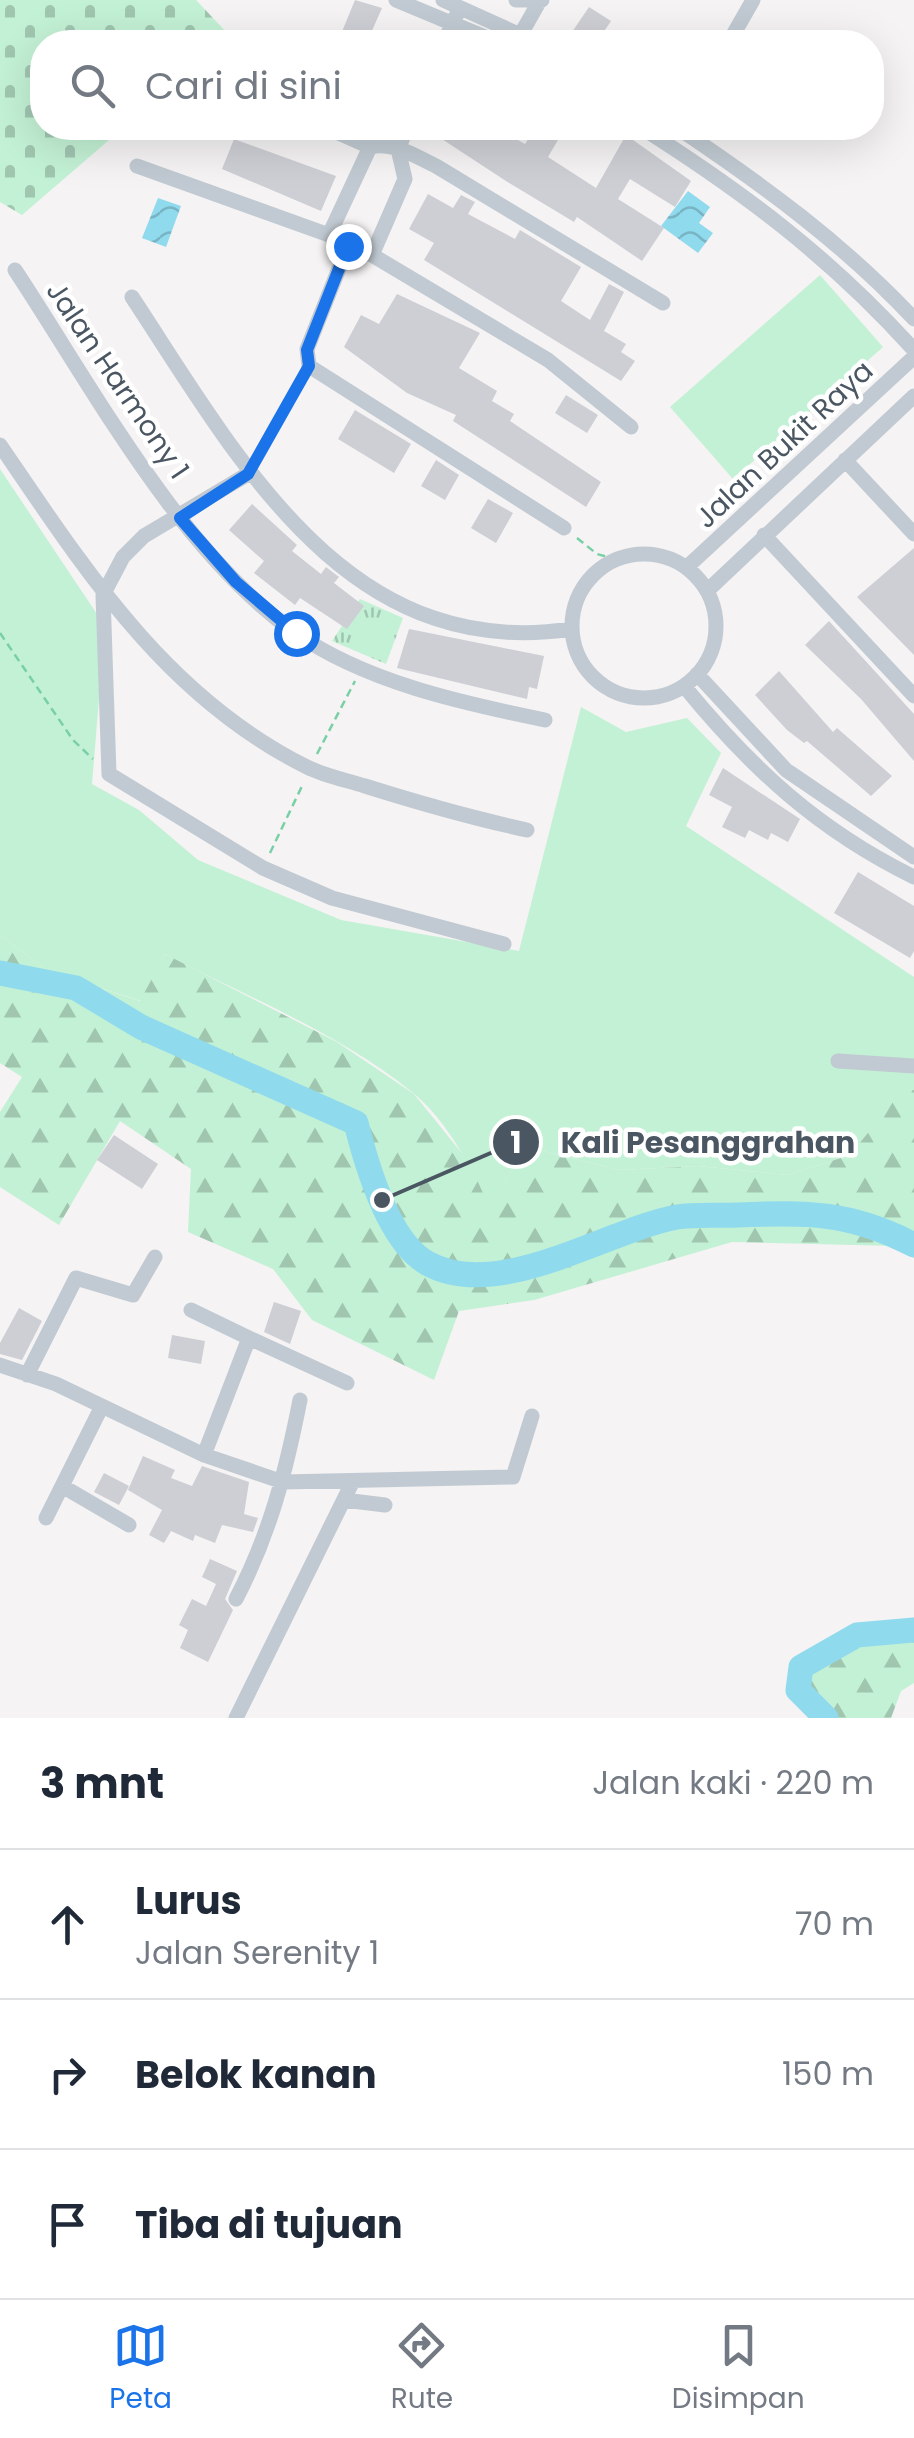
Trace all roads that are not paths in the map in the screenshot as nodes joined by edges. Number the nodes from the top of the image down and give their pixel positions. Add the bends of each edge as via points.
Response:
1 (396, 0) edge
2 (444, 0) edge
3 (516, 0) edge
4 (541, 1) edge
5 (750, 1) edge
6 (457, 14) junction
7 (450, 30) edge
8 (480, 30) edge
9 (498, 30) edge
10 (523, 30) edge
11 (735, 30) edge
12 (354, 140) edge
13 (402, 140) edge
14 (661, 140) edge
15 (672, 140) edge
16 (695, 140) edge
17 (669, 145) junction
18 (370, 147) junction
19 (398, 149) junction
20 (137, 166) dead end
21 (329, 235) junction
22 (348, 246) junction
23 (372, 254) junction
24 (15, 270) dead end
25 (132, 297) dead end
26 (662, 303) dead end
27 (914, 319) edge
28 (914, 353) edge
29 (914, 396) edge
30 (632, 427) dead end
31 (0, 445) edge
32 (845, 460) junction
33 (248, 474) junction
34 (180, 518) junction
35 (564, 528) road end
36 (914, 534) edge
37 (764, 535) junction
38 (688, 568) junction
39 (707, 591) junction
40 (103, 595) junction
41 (571, 629) junction
42 (697, 674) junction
43 (684, 686) junction
44 (914, 696) edge
45 (545, 720) dead end
46 (528, 830) dead end
47 (912, 867) edge
48 (504, 944) dead end
49 (838, 1061) dead end
50 (914, 1066) edge
51 (155, 1257) dead end
52 (192, 1310) dead end
53 (249, 1338) junction
54 (0, 1365) edge
55 (27, 1375) junction
56 (346, 1384) dead end
57 (300, 1400) dead end
58 (102, 1408) junction
59 (532, 1416) dead end
60 (204, 1455) junction
61 (353, 1481) junction
62 (284, 1482) junction
63 (62, 1486) junction
64 (344, 1500) junction
65 (385, 1506) dead end
66 (46, 1518) dead end
67 (129, 1524) dead end
68 (236, 1599) dead end
69 (236, 1718) edge

1 - 6 street
2 - 6 street
3 - 4 street
4 - 10 street
5 - 11 street
6 - 7 street
6 - 8 street
6 - 9 street
12 - 18 street
13 - 19 street
14 - 17 street
15 - 17 street
16 - 27 street via 794,208
17 - 28 street via 829,261
18 - 19 street
18 - 21 street
19 - 23 street via 405,178
19 - 26 street via 552,233
20 - 21 street
21 - 22 street
22 - 23 street
22 - 35 street via 307,350 309,366
23 - 30 street via 548,360
24 - 34 street, Jalan Harmony 1
25 - 33 street
28 - 38 street, Jalan Bukit Raya
29 - 32 street, Jalan Bukit Raya
31 - 40 street
32 - 36 street
32 - 37 street, Jalan Bukit Raya
33 - 34 street
33 - 41 street via 292,526 384,596 476,631 528,636
34 - 40 street via 144,536 123,557
34 - 45 street, Jalan Harmony 1 via 236,582 296,633 363,667 465,704
37 - 39 street, Jalan Bukit Raya
37 - 44 street
38 - 39 street
38 - 41 street via 665,556 615,559 582,587
39 - 42 street via 716,634
40 - 46 street via 172,674 234,724 310,768
40 - 48 street via 109,774 263,868 332,898
41 - 43 street via 582,665 615,692 650,697
42 - 43 street
42 - 47 street via 786,770
43 - 47 street via 774,786
49 - 50 street
51 - 55 street via 134,1295 76,1278
52 - 53 street
53 - 56 street
53 - 60 street
54 - 55 street
55 - 58 street
57 - 62 street
58 - 60 street
58 - 63 street
59 - 61 street via 513,1477
60 - 62 street
61 - 62 street
61 - 64 street
62 - 68 street via 264,1545
63 - 66 street
63 - 67 street
64 - 65 street
64 - 69 street

